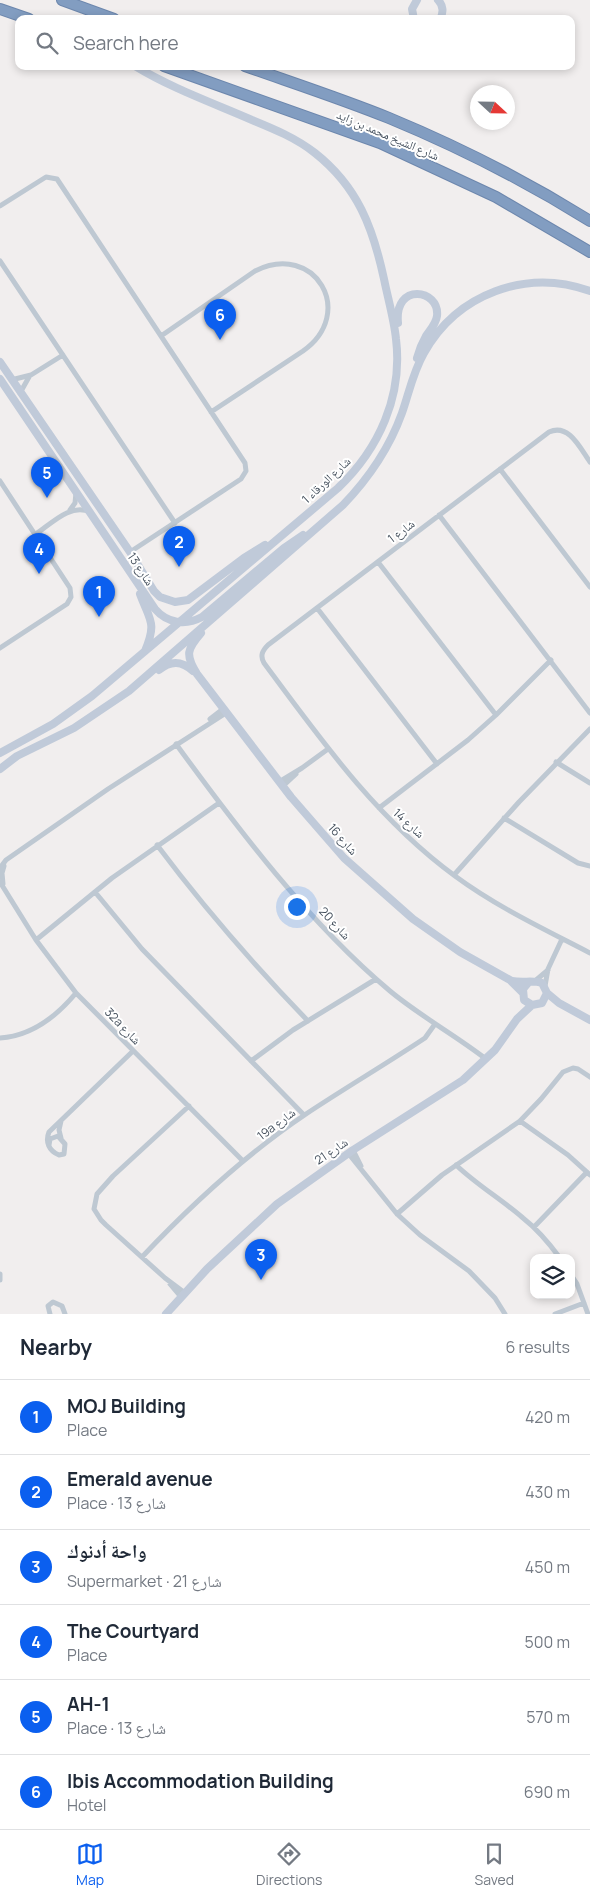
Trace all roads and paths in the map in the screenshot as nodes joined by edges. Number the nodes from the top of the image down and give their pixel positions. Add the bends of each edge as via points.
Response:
1 (62, 0) edge
2 (417, 0) edge
3 (438, 0) edge
4 (0, 9) edge
5 (17, 15) edge
6 (103, 15) edge
7 (413, 15) edge
8 (442, 15) edge
9 (143, 70) edge
10 (175, 70) edge
11 (257, 70) edge
12 (0, 206) edge
13 (590, 221) edge
14 (590, 252) edge
15 (0, 261) edge
16 (590, 291) edge
17 (161, 336) junction
18 (63, 356) junction
19 (0, 362) edge
20 (397, 363) junction
21 (415, 370) junction
22 (31, 375) junction
23 (0, 379) edge
24 (11, 380) junction
25 (20, 393) junction
26 (211, 412) junction
27 (590, 462) edge
28 (500, 469) junction
29 (0, 480) edge
30 (76, 493) junction
31 (70, 511) junction
32 (90, 512) junction
33 (439, 515) junction
34 (175, 523) junction
35 (314, 530) junction
36 (36, 534) junction
37 (276, 540) junction
38 (130, 552) junction
39 (378, 562) junction
40 (138, 585) junction
41 (590, 587) edge
42 (317, 608) junction
43 (210, 621) junction
44 (178, 622) junction
45 (0, 648) edge
46 (144, 652) junction
47 (261, 656) joint
48 (550, 660) junction
49 (197, 674) junction
50 (139, 683) junction
51 (225, 711) junction
52 (590, 713) edge
53 (496, 715) junction
54 (590, 729) edge
55 (176, 744) junction
56 (328, 749) junction
57 (0, 751) edge
58 (13, 759) junction
59 (0, 762) edge
60 (556, 762) junction
61 (437, 764) junction
62 (0, 769) edge
63 (590, 783) edge
64 (281, 784) junction
65 (219, 803) junction
66 (379, 808) junction
67 (504, 818) junction
68 (157, 845) junction
69 (10, 857) junction
70 (590, 866) edge
71 (0, 868) edge
72 (454, 875) junction
73 (0, 882) edge
74 (5, 890) junction
75 (95, 892) junction
76 (36, 940) junction
77 (564, 940) junction
78 (590, 953) edge
79 (548, 969) junction
80 (376, 978) junction
81 (510, 980) junction
82 (532, 982) junction
83 (546, 989) junction
84 (76, 993) junction
85 (523, 996) junction
86 (542, 1003) junction
87 (532, 1005) junction
88 (564, 1006) junction
89 (518, 1019) junction
90 (590, 1020) edge
91 (308, 1021) junction
92 (435, 1024) junction
93 (0, 1038) edge
94 (133, 1051) junction
95 (251, 1061) junction
96 (485, 1061) junction
97 (590, 1077) edge
98 (189, 1106) junction
99 (304, 1115) junction
100 (61, 1120) junction
101 (520, 1121) junction
102 (61, 1138) junction
103 (49, 1145) junction
104 (350, 1152) junction
105 (242, 1161) junction
106 (456, 1165) junction
107 (589, 1173) edge
108 (397, 1214) junction
109 (534, 1228) junction
110 (557, 1254) edge
111 (142, 1257) junction
112 (0, 1274) edge
113 (0, 1280) edge
114 (575, 1284) edge
115 (183, 1295) junction
116 (584, 1303) junction
117 (50, 1314) edge
118 (65, 1314) edge
119 (166, 1314) edge
120 (505, 1314) edge
121 (555, 1314) edge
122 (588, 1314) edge

1 - 6 highway
2 - 7 street via 412,9
3 - 8 street via 442,6
4 - 5 highway
9 - 20 street, شارع الورقاء 1 via 288,135 315,153 338,175 363,210 375,240 395,329
10 - 14 highway, شارع الشيخ محمد بن زايد via 380,143 496,198
11 - 13 highway, شارع الشيخ محمد بن زايد via 435,138 527,184
12 - 17 street via 46,177 57,179
15 - 18 street
16 - 21 street via 564,284 534,282 487,294 447,322
17 - 26 street
17 - 26 street via 266,266 278,263 296,265 320,282 328,304 320,336 303,351
18 - 22 street
18 - 34 street
19 - 24 street, شارع 13
20 - 21 street via 398,308 408,296 424,295 436,306 437,318 420,348
20 - 37 street, شارع الورقاء 1 via 388,415 366,455 345,481
21 - 35 street via 398,424 381,457 351,496
22 - 24 street
22 - 25 street
23 - 30 street, شارع 13
24 - 25 street, شارع 13
25 - 38 street, شارع 13
26 - 34 street via 245,463 246,471 241,479
27 - 28 street, شارع 1 via 568,433 559,429 549,432
28 - 33 street, شارع 1
28 - 41 street
29 - 36 street
30 - 31 street
30 - 32 street, شارع 13
31 - 32 street
31 - 36 street
32 - 40 street, شارع 13
33 - 39 street, شارع 1
33 - 48 street
34 - 38 street
35 - 43 street
35 - 44 street via 284,548 202,618
36 - 45 street via 70,588 71,598 67,604
37 - 38 street, شارع 13 via 244,558 192,598 180,602 157,594
37 - 44 street, شارع الورقاء 1
39 - 42 street, شارع 1
39 - 53 street
40 - 44 street, شارع 13 via 160,615
40 - 46 street via 152,625
42 - 47 street, شارع 1 via 268,645
42 - 61 street
43 - 49 street, شارع 16 via 189,651 190,662
43 - 50 street
44 - 46 street, شارع الورقاء 1
46 - 57 street, شارع الورقاء 1 via 53,724
47 - 56 street, شارع 14
48 - 52 street
48 - 53 street
49 - 50 street, شارع 16 via 184,664 172,663
49 - 51 street, شارع 16
50 - 58 street via 74,728
51 - 55 street
51 - 64 street, شارع 16
53 - 61 street
54 - 60 street
55 - 65 street, شارع 20
55 - 69 street
56 - 64 street
56 - 66 street, شارع 14
58 - 59 street
58 - 62 street
60 - 63 street
60 - 67 street
61 - 66 street
64 - 81 street, شارع 16 via 344,858 388,899 436,936
65 - 68 street
65 - 80 street, شارع 20 via 301,901
66 - 72 street, شارع 14
67 - 70 street via 578,864
67 - 72 street
68 - 75 street
68 - 91 street via 226,934
69 - 71 street
69 - 74 street via 2,873
72 - 77 street, شارع 14 via 512,913
73 - 74 street, 32a شارع
74 - 76 street, 32a شارع
75 - 76 street
75 - 95 street via 142,949
76 - 84 street, 32a شارع
77 - 78 street, شارع 14
77 - 79 street
79 - 82 street
79 - 83 street
80 - 91 street
80 - 92 street, شارع 20
81 - 82 street, شارع 16
81 - 85 street, شارع 16
82 - 83 street
82 - 85 street via 523,989
83 - 86 street
83 - 88 street
84 - 93 street via 45,1023 20,1035
84 - 94 street, 32a شارع
85 - 87 street
85 - 89 street, شارع 21
86 - 87 street
86 - 88 street
87 - 89 street, شارع 21
88 - 90 street
89 - 96 street, شارع 21
91 - 95 street
92 - 96 street, شارع 20
92 - 99 street, 19a شارع via 425,1038
94 - 98 street, 32a شارع
94 - 100 street
95 - 99 street
96 - 104 street, شارع 21 via 450,1090
97 - 101 street via 578,1069 568,1069
98 - 105 street, 32a شارع
98 - 111 street via 97,1194 94,1209 101,1220
99 - 105 street, 19a شارع
100 - 102 street
100 - 103 street via 49,1132
101 - 106 street
101 - 107 street
102 - 103 street via 52,1137
102 - 103 street via 66,1148 62,1155 54,1153
104 - 108 street
104 - 115 street, شارع 21 via 277,1204
105 - 111 street, 19a شارع via 180,1217
106 - 108 street
106 - 109 street
107 - 109 street
108 - 120 street via 469,1271 495,1298
109 - 110 street
111 - 115 street
112 - 113 street
114 - 116 street
115 - 119 street, شارع 21
116 - 121 street
116 - 122 street
117 - 118 street via 48,1306 53,1302 62,1306

